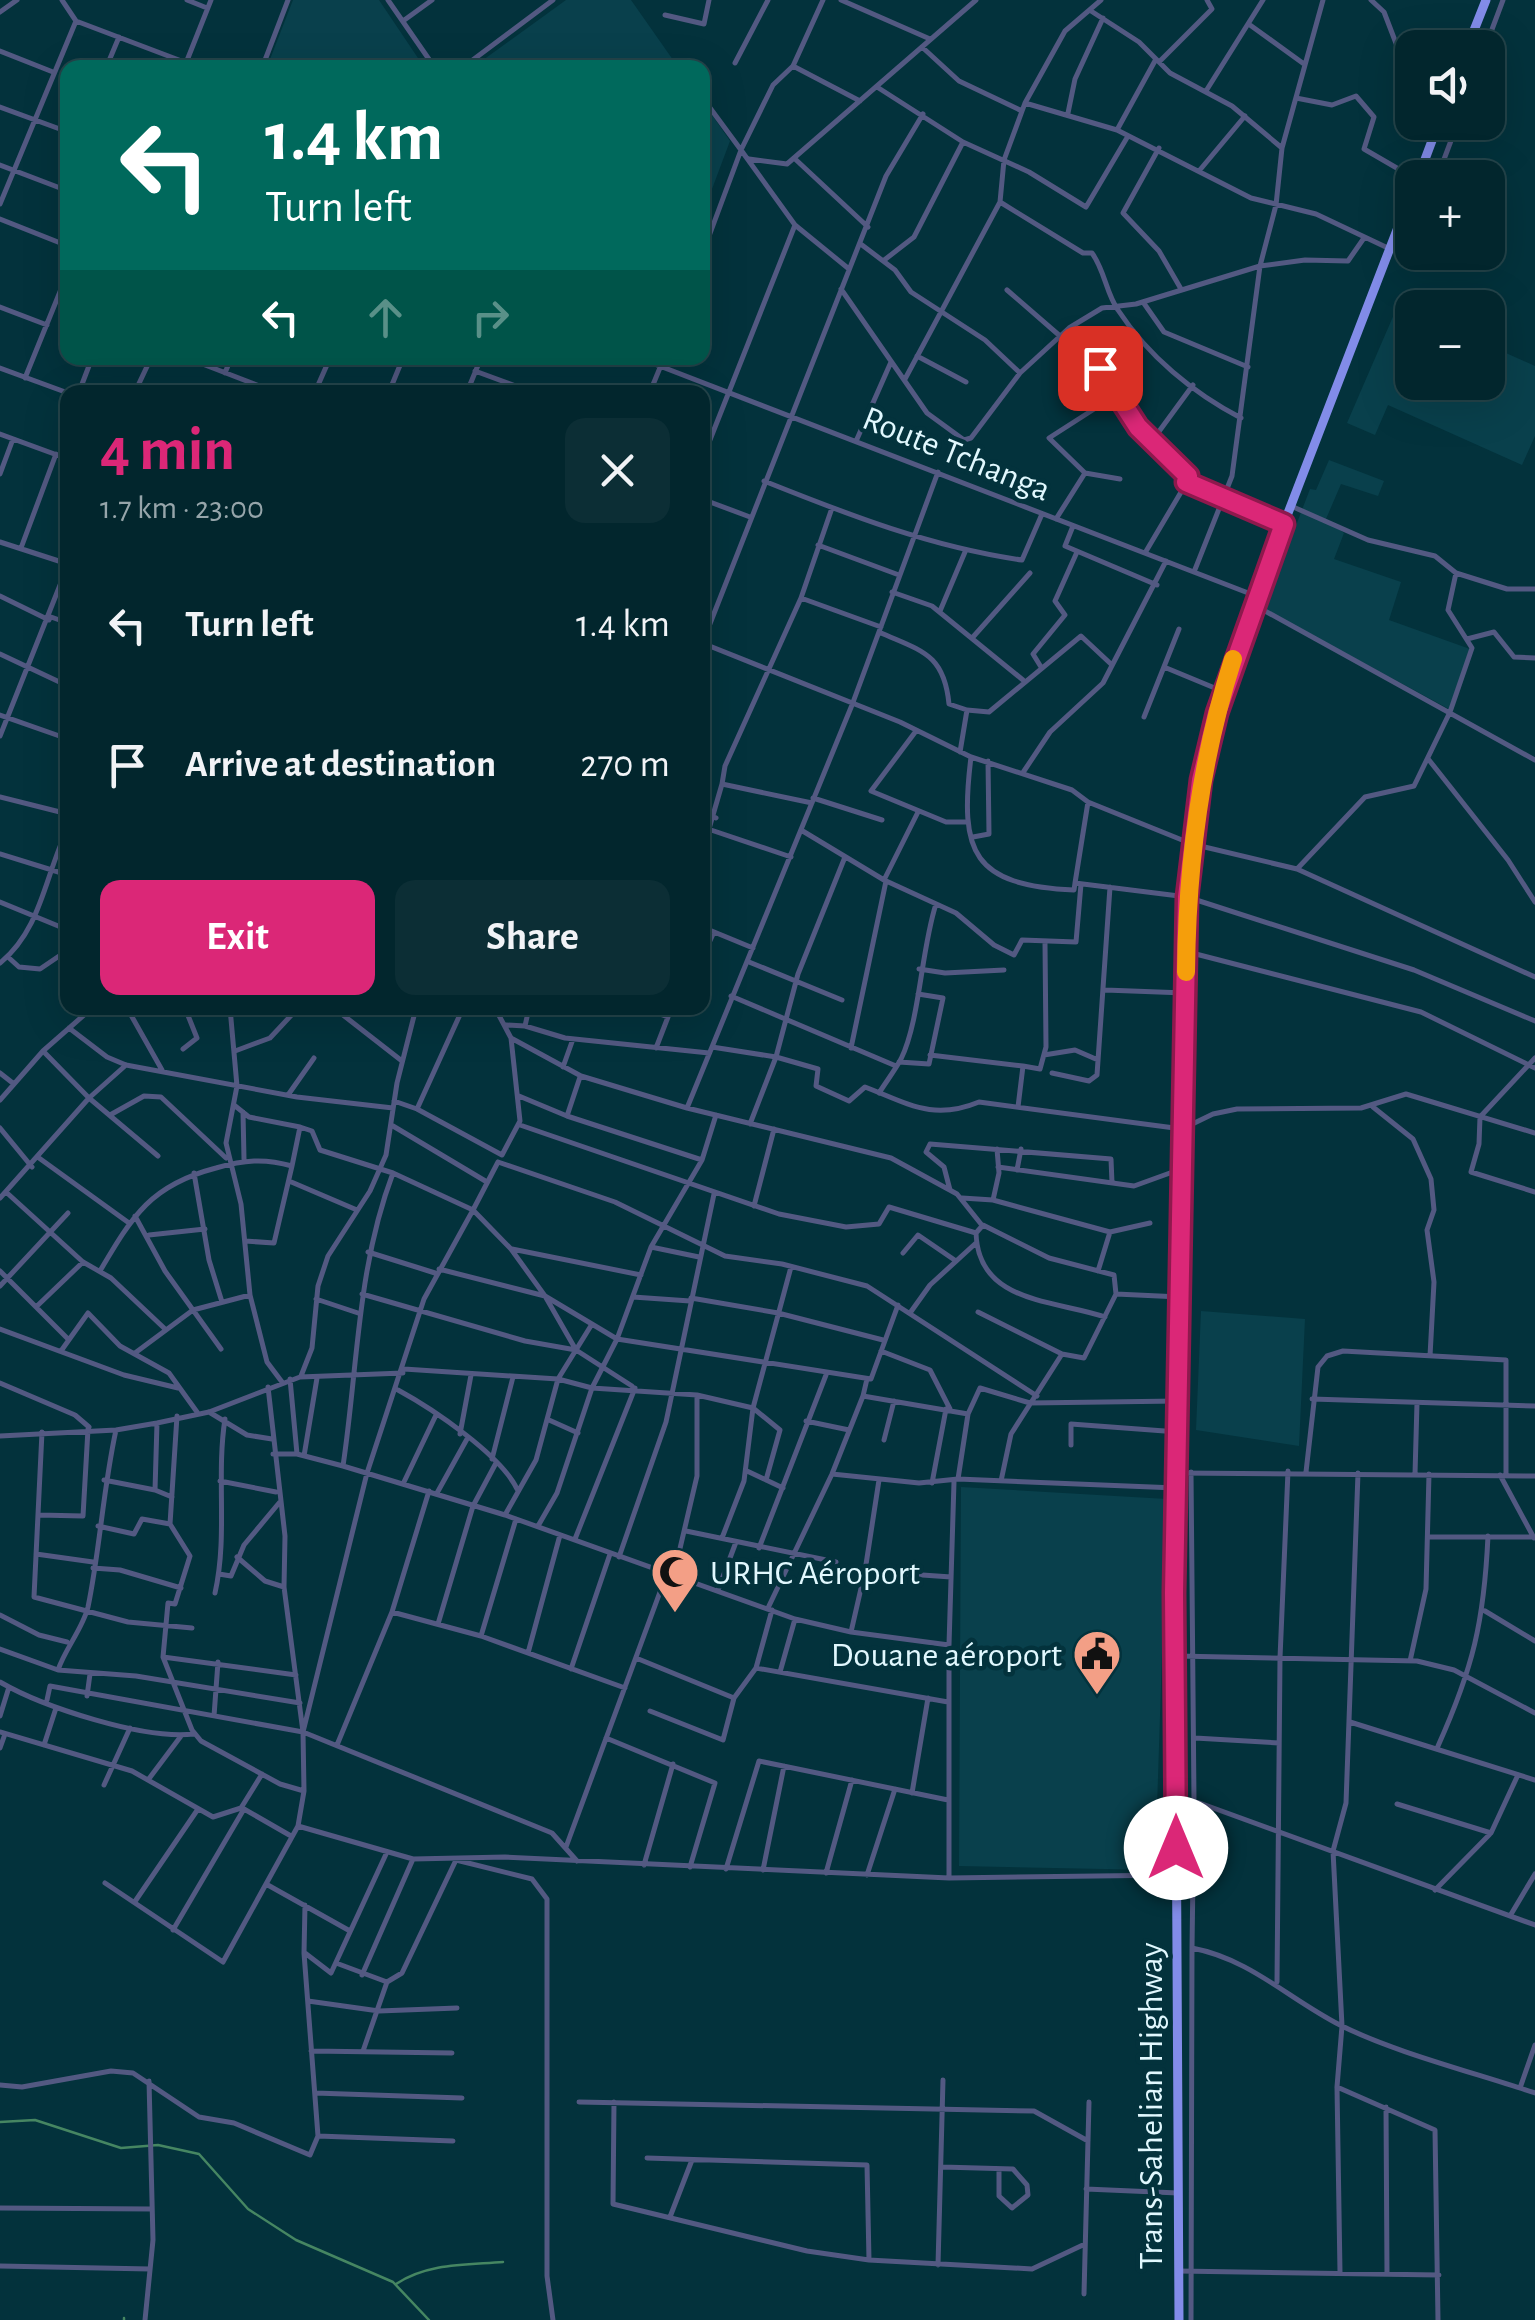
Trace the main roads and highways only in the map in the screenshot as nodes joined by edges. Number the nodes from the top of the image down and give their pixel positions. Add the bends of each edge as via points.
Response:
1 (1486, 0) edge
2 (1474, 30) edge
3 (1395, 236) edge
4 (1179, 2320) edge

1 - 2 highway
3 - 4 highway, Trans-Sahelian Highway via 1222,692 1192,844 1174,1656

